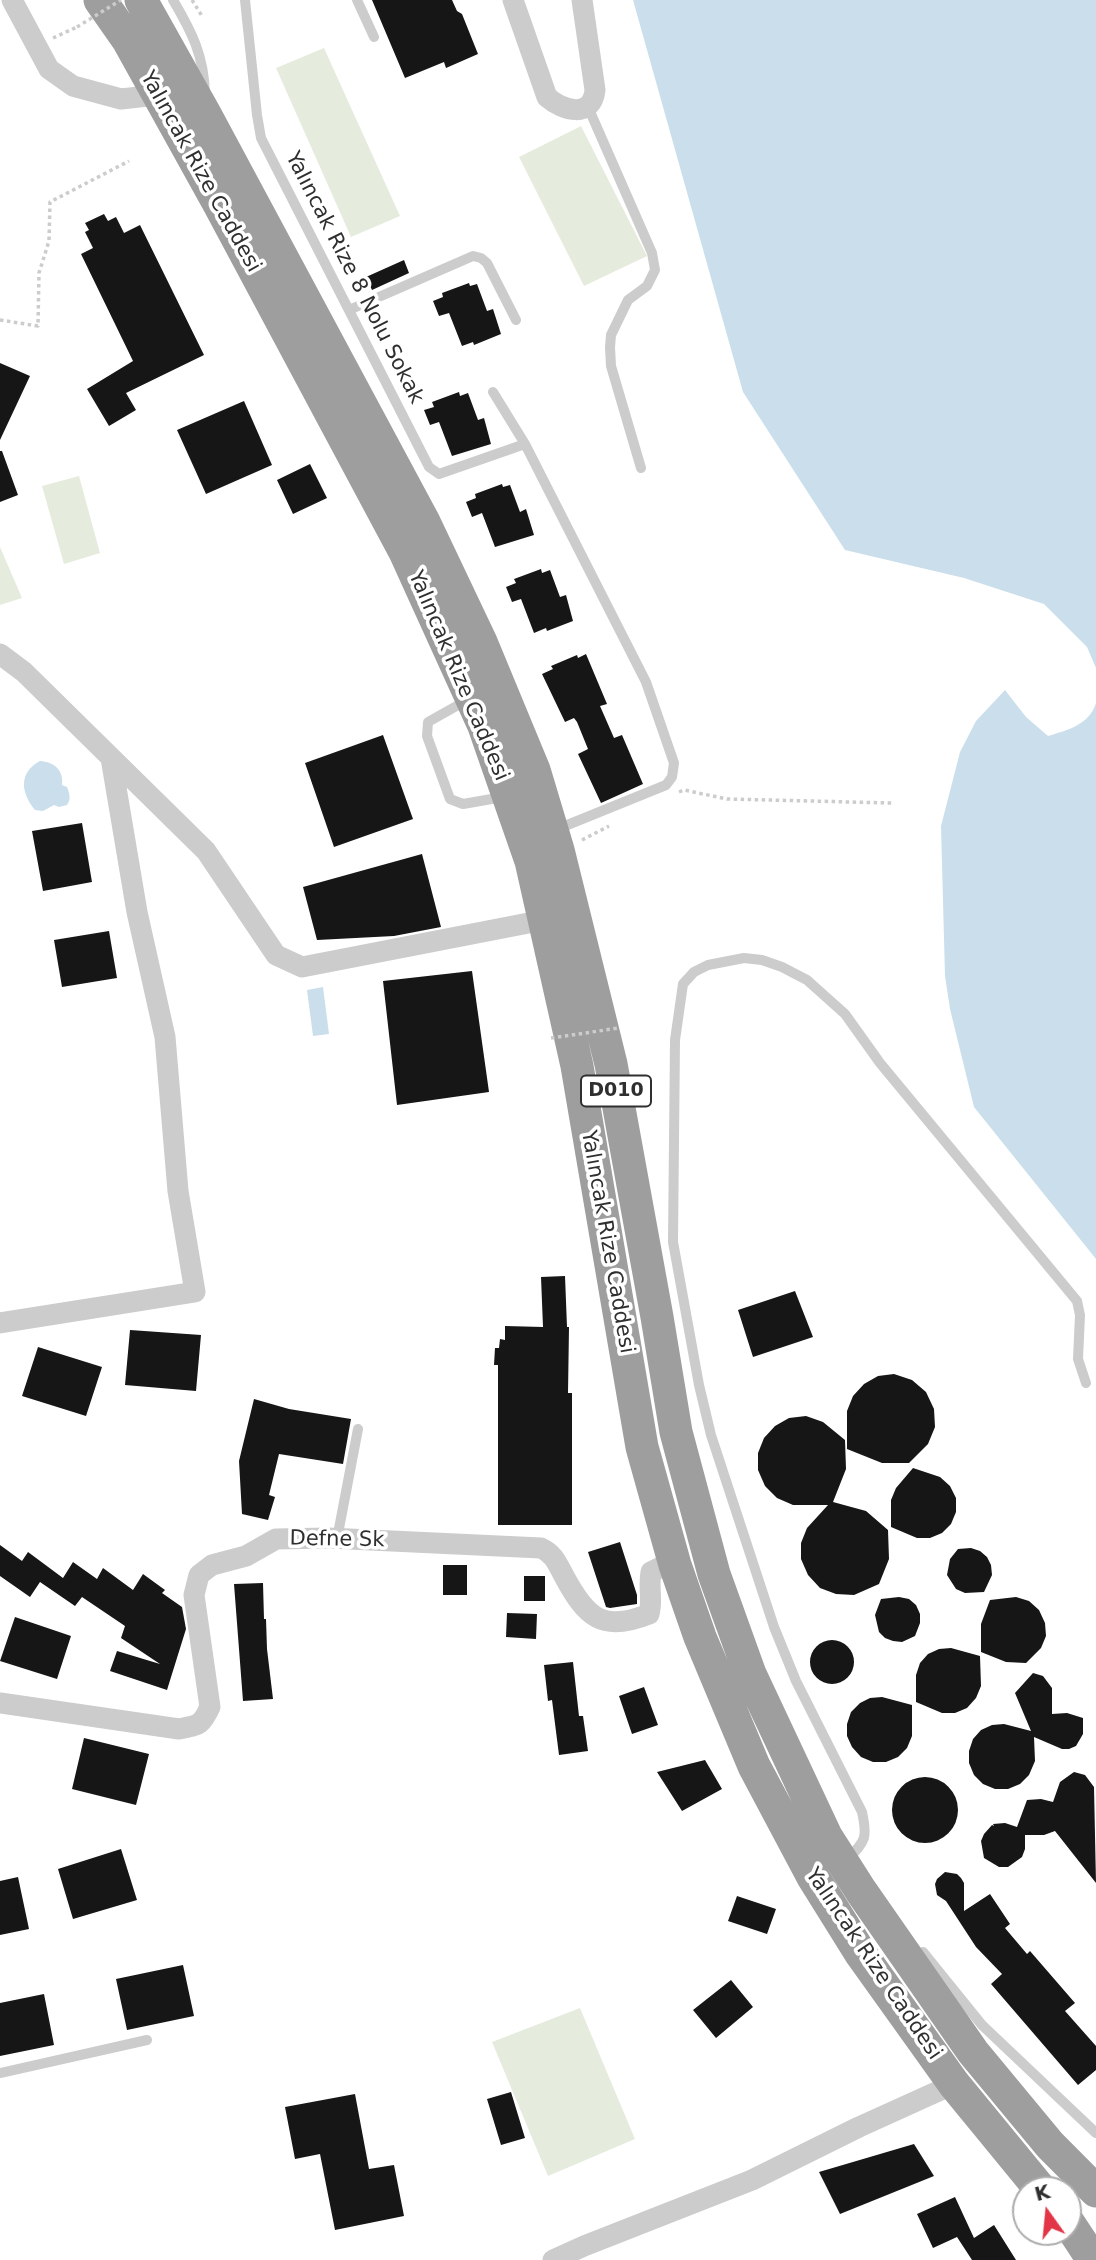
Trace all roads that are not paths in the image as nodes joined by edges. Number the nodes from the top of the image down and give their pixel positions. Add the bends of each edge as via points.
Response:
1 (12, 0) edge
2 (100, 0) edge
3 (141, 0) edge
4 (173, 0) edge
5 (245, 0) edge
6 (357, 0) edge
7 (513, 0) edge
8 (582, 0) edge
9 (374, 37) dead end
10 (157, 95) junction
11 (588, 107) junction
12 (205, 114) junction
13 (349, 310) junction
14 (516, 320) dead end
15 (493, 392) dead end
16 (525, 444) junction
17 (641, 468) dead end
18 (0, 654) edge
19 (471, 697) junction
20 (111, 758) junction
21 (508, 796) junction
22 (566, 836) junction
23 (544, 920) junction
24 (0, 1323) edge
25 (1086, 1383) dead end
26 (358, 1429) dead end
27 (337, 1539) junction
28 (673, 1561) junction
29 (0, 1703) edge
30 (844, 1863) junction
31 (874, 1889) dead end
32 (918, 1947) dead end
33 (147, 2040) dead end
34 (0, 2073) edge
35 (954, 2084) junction
36 (1096, 2133) edge
37 (1030, 2176) edge
38 (1089, 2182) edge
39 (1082, 2234) edge
40 (1082, 2243) edge
41 (1096, 2247) edge
42 (553, 2260) edge
43 (1093, 2260) edge

1 - 10 street via 49,69 73,86 121,99
2 - 10 highway, Yalıncak Rize Caddesi
3 - 12 highway, Yalıncak Rize Caddesi / D010
4 - 12 lane via 194,35 205,73
5 - 13 lane, Yalıncak Rize 8 Nolu Sokak via 261,138
6 - 9 lane
7 - 11 street via 547,97 565,108
8 - 11 street via 595,90
10 - 19 highway, Yalıncak Rize Caddesi via 405,552
11 - 17 lane via 656,270 647,286 628,300 611,335 611,366
12 - 22 highway, Yalıncak Rize Caddesi / D010 via 429,534
13 - 14 lane via 473,257 487,263
13 - 16 lane, Yalıncak Rize 8 Nolu Sokak via 433,471 439,474
15 - 16 lane
16 - 22 lane via 646,682 674,763 666,785
18 - 20 street
19 - 21 highway, Yalıncak Rize Caddesi
19 - 21 lane via 428,722 427,736 450,799 463,804
20 - 23 street via 206,851 276,955 302,967
20 - 24 street via 136,912 165,1037 178,1191 195,1292
21 - 23 highway, Yalıncak Rize Caddesi via 531,860
22 - 30 highway, Yalıncak Rize Caddesi / D010 via 676,1432 695,1507 750,1674 814,1812
23 - 28 highway, Yalıncak Rize Caddesi via 577,1066 642,1447
25 - 30 lane via 1079,1359 1077,1301 880,1063 845,1014 807,980 762,960 727,960 694,972 680,996 675,1040 673,1242 712,1436 770,1614 796,1681 862,1812 865,1841
26 - 27 lane
27 - 28 street, Defne Sk via 541,1548 552,1553 578,1602 593,1617 614,1623 649,1614 651,1572
27 - 29 street, Defne Sk via 276,1539 246,1556 212,1565 199,1575 194,1595 210,1707 197,1726 179,1729
28 - 35 highway, Yalıncak Rize Caddesi via 754,1766 813,1877 861,1954
30 - 31 lane, Yalıncak Rize Caddesi
30 - 38 highway, Yalıncak Rize Caddesi / D010 via 973,2052 1050,2145
32 - 36 lane via 982,2025
33 - 34 lane
35 - 37 highway, Yalıncak Rize Caddesi
35 - 42 street via 752,2180
39 - 41 highway
40 - 43 highway

